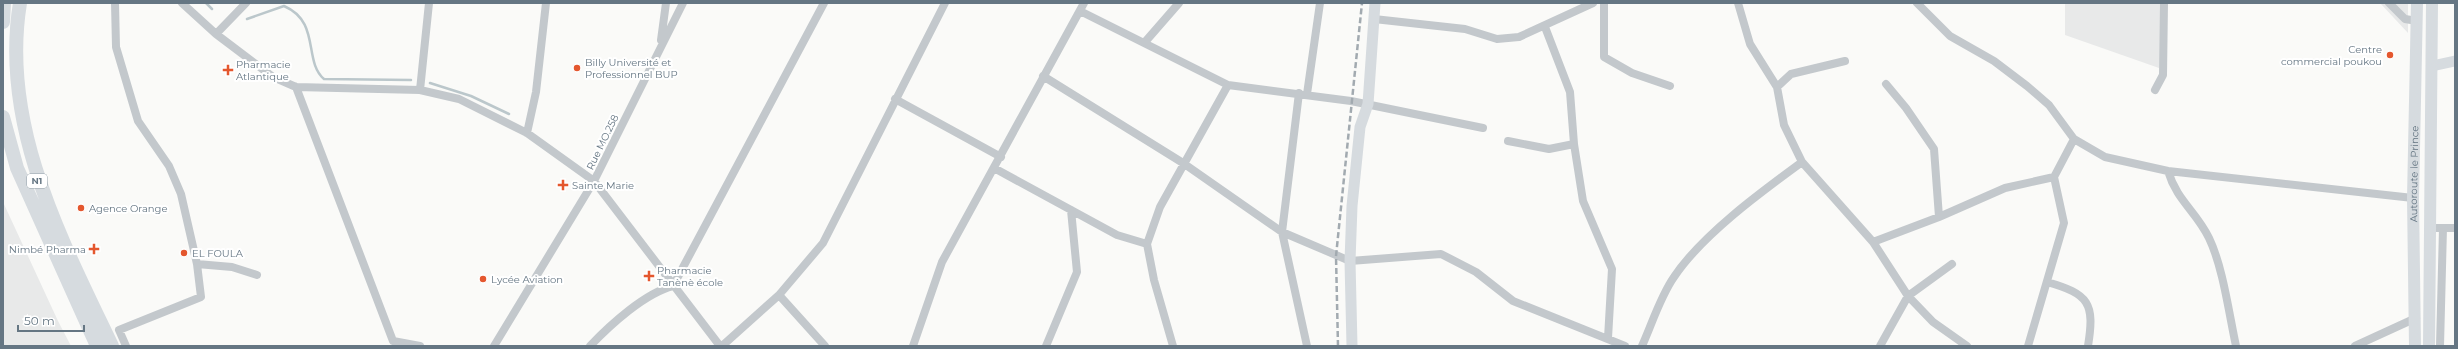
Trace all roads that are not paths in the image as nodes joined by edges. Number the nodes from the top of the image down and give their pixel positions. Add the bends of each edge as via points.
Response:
1 (4, 3) edge
2 (20, 3) edge
3 (115, 3) edge
4 (182, 3) edge
5 (246, 3) edge
6 (430, 3) edge
7 (546, 3) edge
8 (666, 3) edge
9 (683, 3) edge
10 (824, 3) edge
11 (945, 3) edge
12 (1084, 3) edge
13 (1179, 3) edge
14 (1320, 3) edge
15 (1375, 3) edge
16 (1593, 3) edge
17 (1604, 3) edge
18 (1738, 3) edge
19 (1917, 3) edge
20 (2164, 3) edge
21 (2389, 3) edge
22 (2417, 3) edge
23 (2432, 3) edge
24 (1080, 11) junction
25 (1374, 19) junction
26 (2417, 21) junction
27 (3, 22) edge
28 (1545, 27) junction
29 (216, 34) junction
30 (1145, 42) junction
31 (660, 47) junction
32 (2455, 60) edge
33 (1845, 61) dead end
34 (2432, 66) junction
35 (1043, 76) junction
36 (1886, 84) dead end
37 (1228, 85) junction
38 (1670, 86) dead end
39 (296, 87) junction
40 (1777, 87) junction
41 (420, 90) junction
42 (2155, 90) dead end
43 (1303, 93) junction
44 (894, 99) junction
45 (1368, 104) junction
46 (3, 117) edge
47 (1483, 128) dead end
48 (527, 133) junction
49 (2074, 139) junction
50 (1508, 141) dead end
51 (1574, 144) junction
52 (1001, 157) junction
53 (1802, 162) junction
54 (1183, 163) junction
55 (994, 168) junction
56 (2168, 171) junction
57 (2054, 177) junction
58 (594, 181) junction
59 (2413, 198) junction
60 (1072, 210) junction
61 (1939, 217) junction
62 (2430, 228) junction
63 (2443, 228) junction
64 (2455, 228) edge
65 (1282, 232) junction
66 (1873, 242) junction
67 (1147, 244) junction
68 (1350, 261) junction
69 (198, 264) junction
70 (1952, 264) dead end
71 (256, 275) dead end
72 (2047, 282) junction
73 (673, 286) junction
74 (779, 295) junction
75 (1908, 296) junction
76 (2416, 318) junction
77 (1608, 338) junction
78 (98, 346) edge
79 (112, 346) edge
80 (126, 346) edge
81 (420, 346) edge
82 (494, 346) edge
83 (590, 346) edge
84 (721, 346) edge
85 (826, 346) edge
86 (913, 346) edge
87 (1046, 346) edge
88 (1173, 346) edge
89 (1307, 346) edge
90 (1352, 346) edge
91 (1625, 346) edge
92 (1642, 346) edge
93 (1880, 346) edge
94 (1967, 346) edge
95 (2028, 346) edge
96 (2088, 346) edge
97 (2236, 346) edge
98 (2355, 346) edge
99 (2415, 346) edge
100 (2429, 346) edge
101 (2440, 346) edge

1 - 27 highway
2 - 79 highway, N1 via 14,38 14,75 21,132 47,206
3 - 69 street via 116,47 138,122 169,166 178,188
4 - 29 street
5 - 29 street
6 - 41 street
7 - 48 street via 536,92
8 - 31 street
9 - 31 street, Rue MO.258
10 - 73 street
11 - 44 street
12 - 24 street
13 - 30 street
14 - 43 street
15 - 25 street
16 - 28 street
17 - 38 street via 1604,57 1632,73
18 - 40 street via 1750,44
19 - 49 street via 1950,36 1994,61 2033,91 2049,105
20 - 42 street via 2163,75
21 - 26 street via 2405,20
22 - 26 main road, Autoroute le Prince
23 - 34 main road, Autoroute le Prince
24 - 30 street
24 - 35 street
25 - 28 street via 1465,29 1497,39 1519,37
25 - 45 street
26 - 59 main road, Autoroute le Prince
28 - 51 street via 1570,92
29 - 39 street via 273,77
30 - 37 street
31 - 58 street, Rue MO.258
32 - 34 street
33 - 40 street via 1791,74
34 - 62 main road, Autoroute le Prince
35 - 52 street
35 - 54 street
36 - 61 street via 1934,149
37 - 43 street
37 - 54 street
39 - 41 street
39 - 81 street via 393,341
40 - 53 street via 1784,125
41 - 48 street via 459,99
43 - 45 street
43 - 65 street
44 - 52 street
44 - 74 street via 823,243
45 - 47 street
45 - 68 street via 1360,127 1352,206
46 - 78 highway, N1 via 17,168
48 - 58 street
49 - 56 street via 2106,157
49 - 57 street
50 - 51 street via 1549,149
51 - 77 street via 1583,201 1612,269
52 - 55 street
53 - 66 street
53 - 92 street via 1760,193 1689,256 1673,278
54 - 65 street
54 - 67 street via 1160,206
55 - 60 street
55 - 86 street via 942,262
56 - 59 street
56 - 97 street via 2173,188 2198,218 2210,240
57 - 61 street via 2005,188
57 - 72 street via 2064,223
58 - 73 street
58 - 82 street, Rue MO.258
59 - 76 main road, Autoroute le Prince
60 - 67 street via 1118,236
60 - 87 street via 1077,272
61 - 66 street
62 - 63 street
62 - 100 main road, Autoroute le Prince
63 - 64 street
63 - 101 street
65 - 68 street
65 - 89 street
66 - 75 street
67 - 88 street via 1154,280
68 - 77 street via 1441,254 1476,272 1513,301
68 - 90 street
69 - 71 street via 232,266
69 - 80 street via 201,297 119,330
70 - 75 street
72 - 95 street
72 - 96 street via 2080,294 2091,314
73 - 83 street via 662,289 611,324
73 - 84 street
74 - 84 street
74 - 85 street
75 - 93 street
75 - 94 street via 1934,322
76 - 98 street
76 - 99 main road, Autoroute le Prince
77 - 91 street

